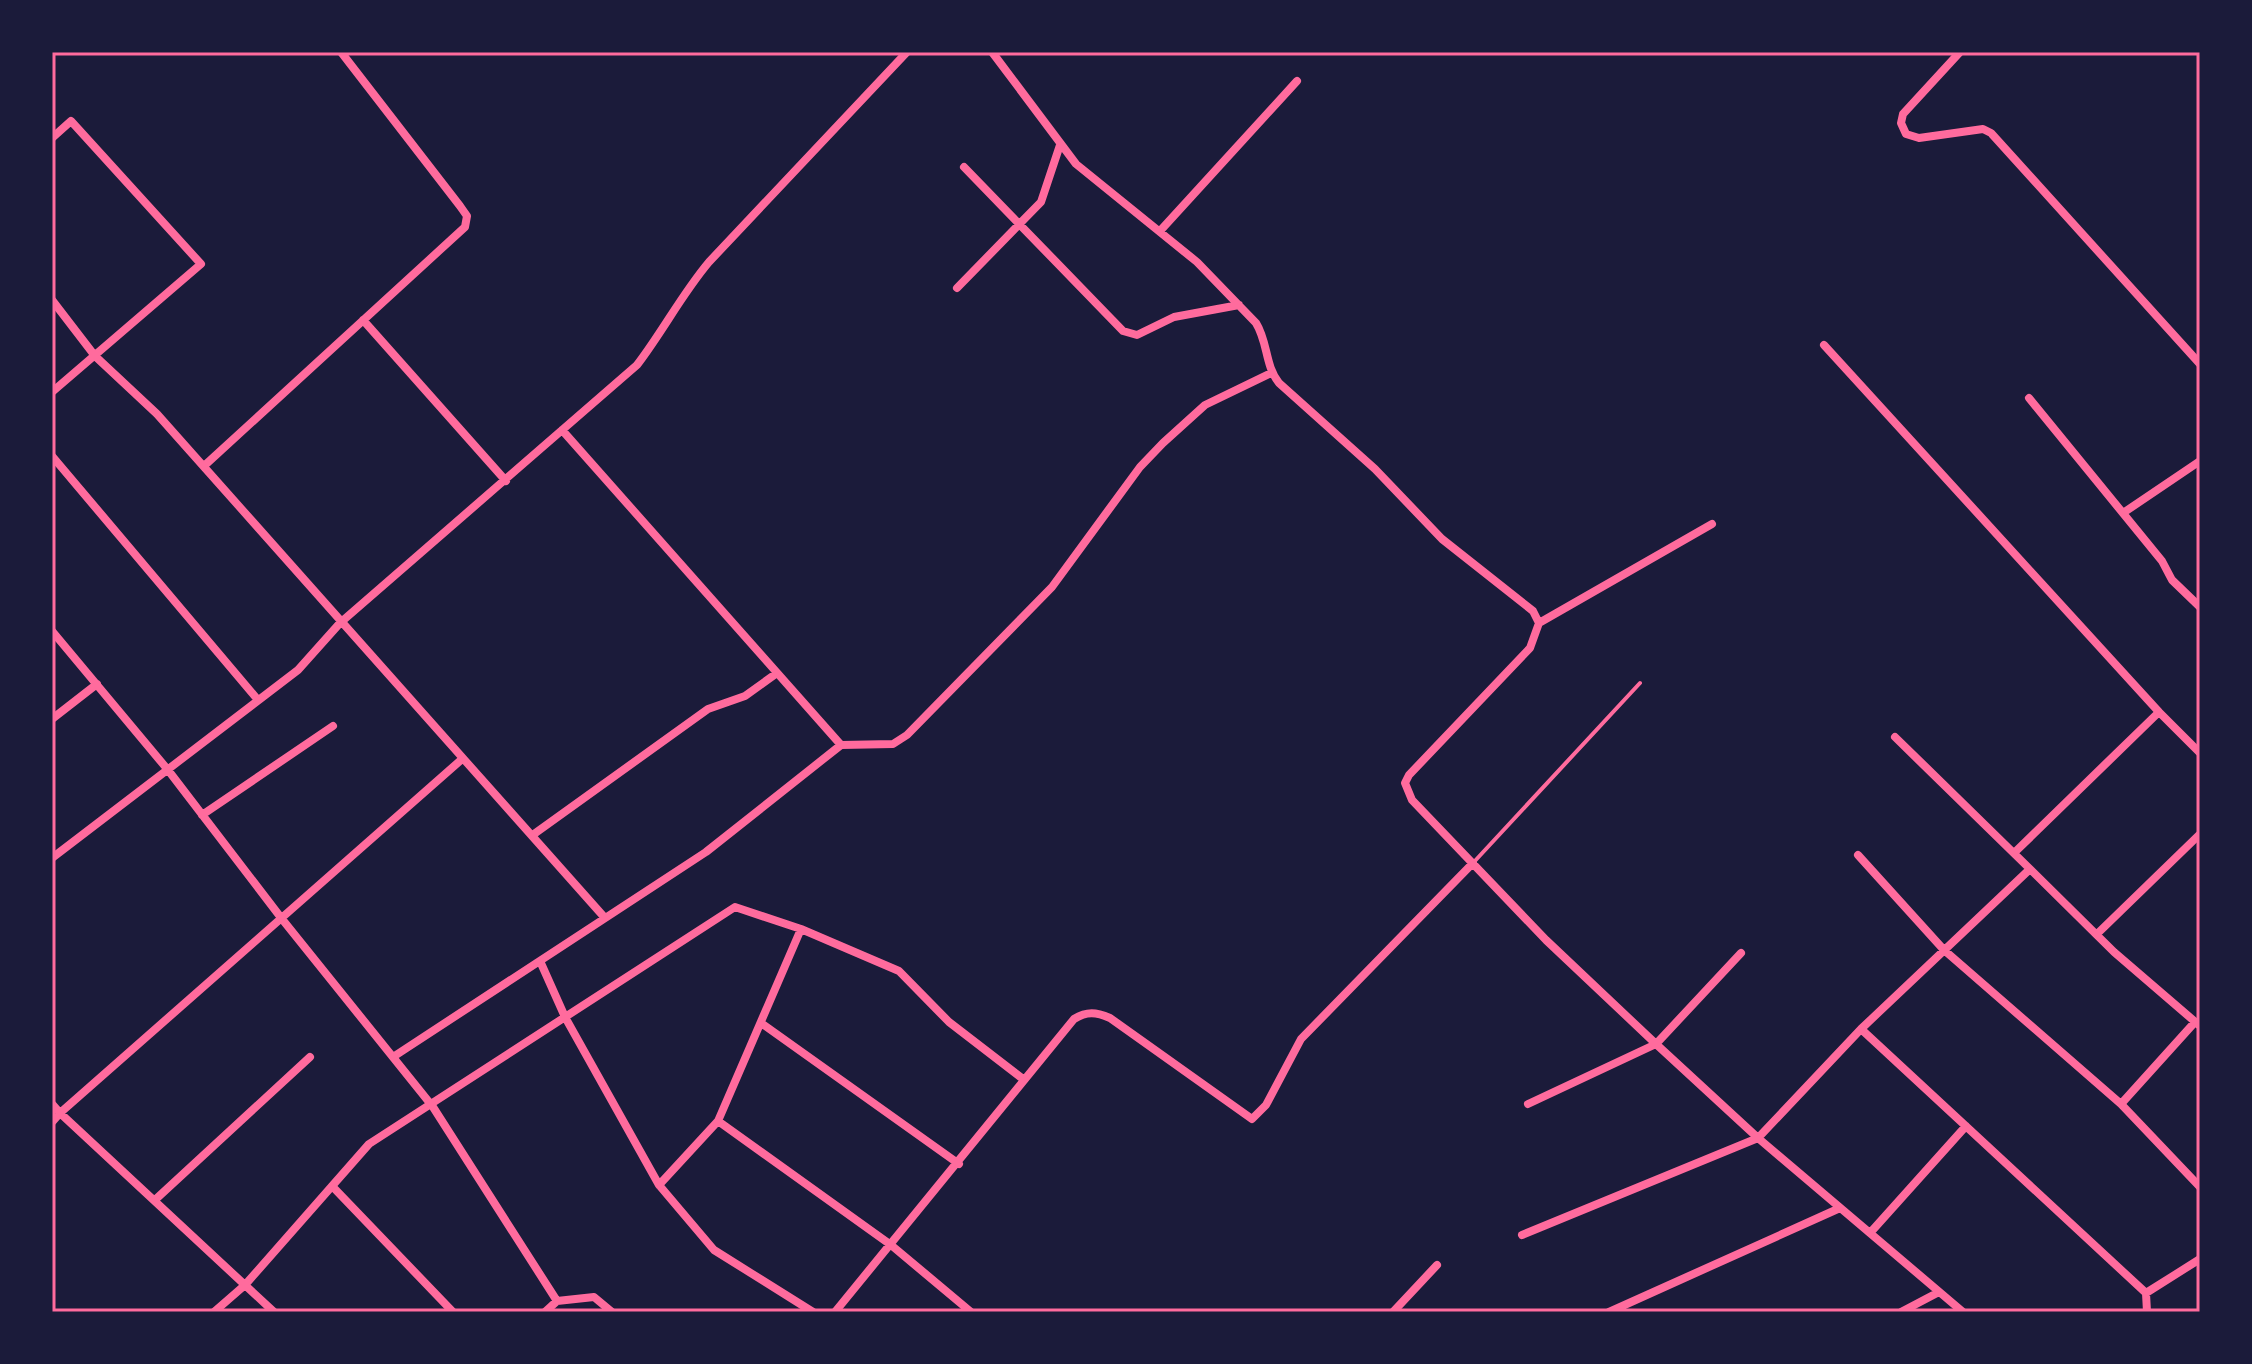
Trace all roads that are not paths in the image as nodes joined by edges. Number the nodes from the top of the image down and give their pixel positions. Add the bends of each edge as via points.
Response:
1 (341, 52) edge
2 (907, 52) edge
3 (992, 52) edge
4 (1960, 52) edge
5 (1297, 81) dead end
6 (52, 138) edge
7 (1060, 145) junction
8 (964, 167) dead end
9 (1019, 228) junction
10 (1160, 231) junction
11 (957, 288) dead end
12 (52, 300) edge
13 (1239, 305) junction
14 (363, 320) junction
15 (1824, 345) dead end
16 (95, 356) junction
17 (2200, 364) edge
18 (1271, 373) junction
19 (52, 392) edge
20 (2029, 398) dead end
21 (562, 430) junction
22 (52, 456) edge
23 (2200, 461) edge
24 (204, 466) junction
25 (506, 481) junction
26 (2123, 513) junction
27 (1712, 524) dead end
28 (2200, 607) edge
29 (340, 623) junction
30 (1539, 623) junction
31 (52, 631) edge
32 (777, 673) junction
33 (1640, 683) dead end
34 (97, 684) junction
35 (258, 700) junction
36 (2159, 712) junction
37 (52, 719) edge
38 (333, 726) dead end
39 (1895, 737) dead end
40 (841, 745) junction
41 (2200, 753) edge
42 (461, 760) junction
43 (168, 770) junction
44 (202, 815) junction
45 (534, 834) junction
46 (2200, 834) edge
47 (2014, 853) junction
48 (1858, 855) dead end
49 (52, 858) edge
50 (1473, 863) junction
51 (2030, 869) junction
52 (605, 918) junction
53 (282, 919) junction
54 (801, 929) junction
55 (2097, 934) junction
56 (1944, 950) junction
57 (1741, 953) dead end
58 (540, 961) junction
59 (565, 1017) junction
60 (761, 1023) junction
61 (2197, 1024) edge
62 (1861, 1029) junction
63 (1656, 1044) junction
64 (310, 1057) dead end
65 (393, 1057) junction
66 (1023, 1079) junction
67 (52, 1104) edge
68 (431, 1104) junction
69 (1528, 1104) dead end
70 (2121, 1104) junction
71 (60, 1113) junction
72 (718, 1121) junction
73 (52, 1122) edge
74 (1966, 1126) junction
75 (1758, 1138) junction
76 (959, 1164) junction
77 (659, 1185) junction
78 (332, 1186) junction
79 (2200, 1187) edge
80 (156, 1199) junction
81 (1840, 1208) junction
82 (1870, 1233) junction
83 (1522, 1235) dead end
84 (891, 1245) junction
85 (2200, 1259) edge
86 (1437, 1265) dead end
87 (245, 1285) junction
88 (1939, 1292) junction
89 (2146, 1293) junction
90 (557, 1301) junction
91 (214, 1312) edge
92 (274, 1312) edge
93 (453, 1312) edge
94 (547, 1312) edge
95 (612, 1312) edge
96 (813, 1312) edge
97 (835, 1312) edge
98 (971, 1312) edge
99 (1393, 1312) edge
100 (1609, 1312) edge
101 (1901, 1312) edge
102 (1963, 1312) edge
103 (2147, 1312) edge

1 - 14 street via 467,216 465,227
2 - 21 street via 709,262 637,365
3 - 7 street
4 - 17 street via 1903,114 1906,134 1919,138 1983,129 1991,133
5 - 10 street
6 - 16 street via 71,121 201,264
7 - 9 street via 1041,202
7 - 10 street
8 - 9 street
9 - 11 street
9 - 13 street via 1129,334 1174,317
10 - 13 street
12 - 16 street
13 - 18 street via 1263,333
14 - 24 street
14 - 25 street
15 - 36 street
16 - 19 street
16 - 24 street
18 - 30 street via 1431,529 1523,602
18 - 40 street via 1205,405 1163,443 1052,587 907,735 893,744
20 - 26 street
21 - 25 street
21 - 32 street
22 - 35 street
23 - 26 street
24 - 29 street
25 - 29 street
26 - 28 street via 2172,580
27 - 30 street
29 - 35 street via 298,670
29 - 42 street
30 - 50 street via 1530,648 1405,783 1412,800
31 - 34 street
32 - 40 street
32 - 45 street via 745,696 708,709
33 - 50 lane
34 - 37 street
34 - 43 street
35 - 43 street
36 - 41 street
36 - 47 street
38 - 44 street
39 - 47 street
40 - 52 street via 706,852
42 - 45 street
42 - 53 street
43 - 44 street
43 - 49 street
44 - 53 street
45 - 52 street
46 - 55 street
47 - 51 street
48 - 56 street
50 - 63 street
50 - 66 street via 1301,1039 1266,1105 1252,1119 1096,1013 1074,1019
51 - 55 street
51 - 56 street
52 - 58 street
53 - 65 street
53 - 71 street
54 - 59 street via 735,907
54 - 60 street
54 - 66 street via 899,971 949,1022
55 - 61 street
56 - 62 street
56 - 70 street
57 - 63 street
58 - 59 street
58 - 65 street
59 - 68 street
59 - 77 street
60 - 72 street
60 - 76 street
61 - 70 street
62 - 74 street
62 - 75 street
63 - 69 street
63 - 75 street
64 - 80 street
65 - 68 street
66 - 76 street
67 - 71 street
68 - 78 street via 369,1144
68 - 90 street
70 - 79 street
71 - 73 street
71 - 80 street
72 - 77 street
72 - 84 street
74 - 82 street
74 - 89 street
75 - 81 street
75 - 83 street
76 - 84 street
77 - 96 street via 714,1250
78 - 87 street
78 - 93 street
80 - 87 street
81 - 82 street
81 - 100 street
82 - 88 street
84 - 97 street
84 - 98 street
85 - 89 street
86 - 99 street
87 - 91 street
87 - 92 street
88 - 101 street
88 - 102 street
89 - 103 street
90 - 94 street
90 - 95 street via 594,1297

